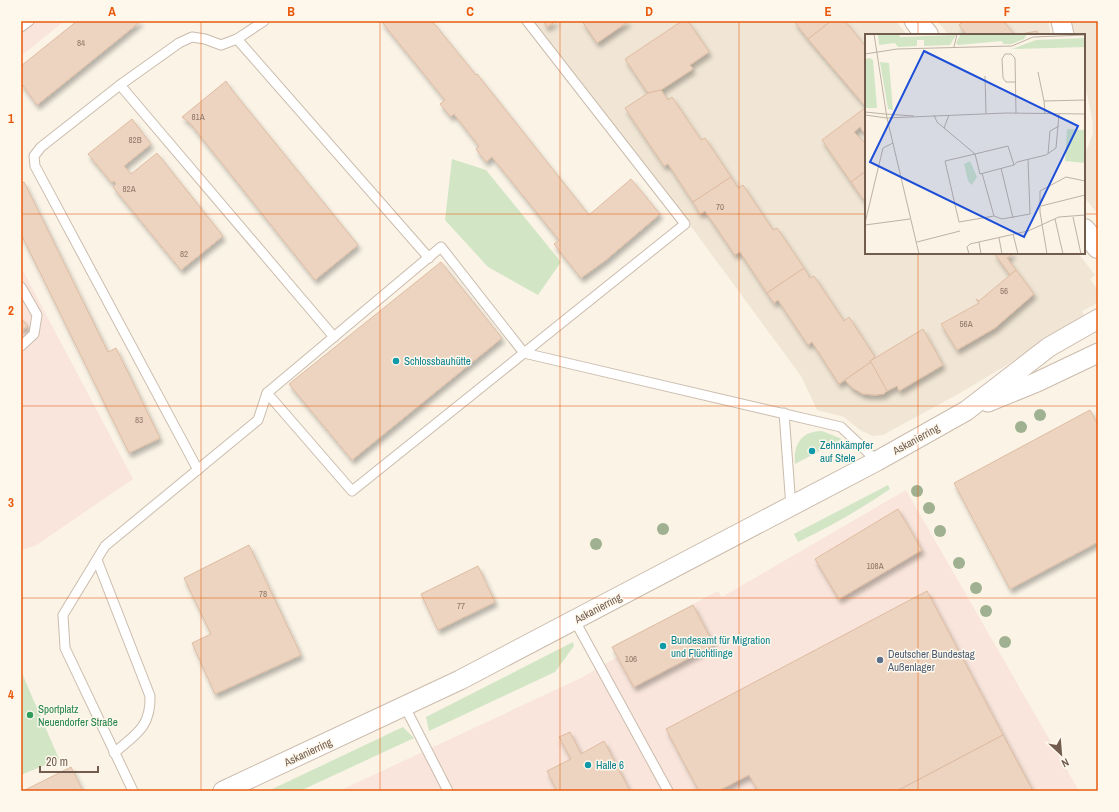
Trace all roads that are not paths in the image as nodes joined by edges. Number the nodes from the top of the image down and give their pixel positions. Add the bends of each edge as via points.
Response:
1 (29, 21) edge
2 (264, 21) edge
3 (527, 21) edge
4 (916, 21) edge
5 (1061, 21) edge
6 (21, 27) edge
7 (926, 34) edge
8 (1064, 34) edge
9 (237, 39) junction
10 (120, 85) junction
11 (1085, 231) edge
12 (1098, 247) edge
13 (429, 258) junction
14 (21, 287) edge
15 (1098, 319) edge
16 (334, 337) junction
17 (21, 346) edge
18 (524, 353) junction
19 (1098, 353) edge
20 (267, 393) junction
21 (966, 411) junction
22 (784, 414) junction
23 (877, 461) junction
24 (198, 470) junction
25 (791, 507) junction
26 (97, 560) junction
27 (575, 621) junction
28 (405, 707) junction
29 (114, 753) junction
30 (231, 789) edge
31 (133, 791) edge
32 (448, 791) edge
33 (668, 791) edge

1 - 6 lane
2 - 9 lane
3 - 18 lane via 685,224
4 - 7 street
5 - 8 street
9 - 10 lane via 220,45 192,37 179,43
9 - 13 lane
10 - 16 lane
10 - 24 lane via 41,147 34,156 35,166
11 - 12 street
13 - 16 lane
13 - 18 lane via 441,247
14 - 17 lane via 37,315 34,334
15 - 21 street, Askanierring via 1049,347
16 - 20 lane
18 - 20 lane via 352,491
18 - 22 lane
19 - 21 street, Askanierring via 1037,382
20 - 24 lane via 258,420
21 - 23 street, Askanierring
22 - 23 lane via 841,427
22 - 25 lane
23 - 25 street, Askanierring
24 - 26 lane via 105,546
25 - 27 street, Askanierring
26 - 29 lane via 63,615 64,648
26 - 29 lane via 150,696 150,711 142,729
27 - 28 street, Askanierring
27 - 33 lane
28 - 30 street, Askanierring
28 - 32 lane
29 - 31 lane

